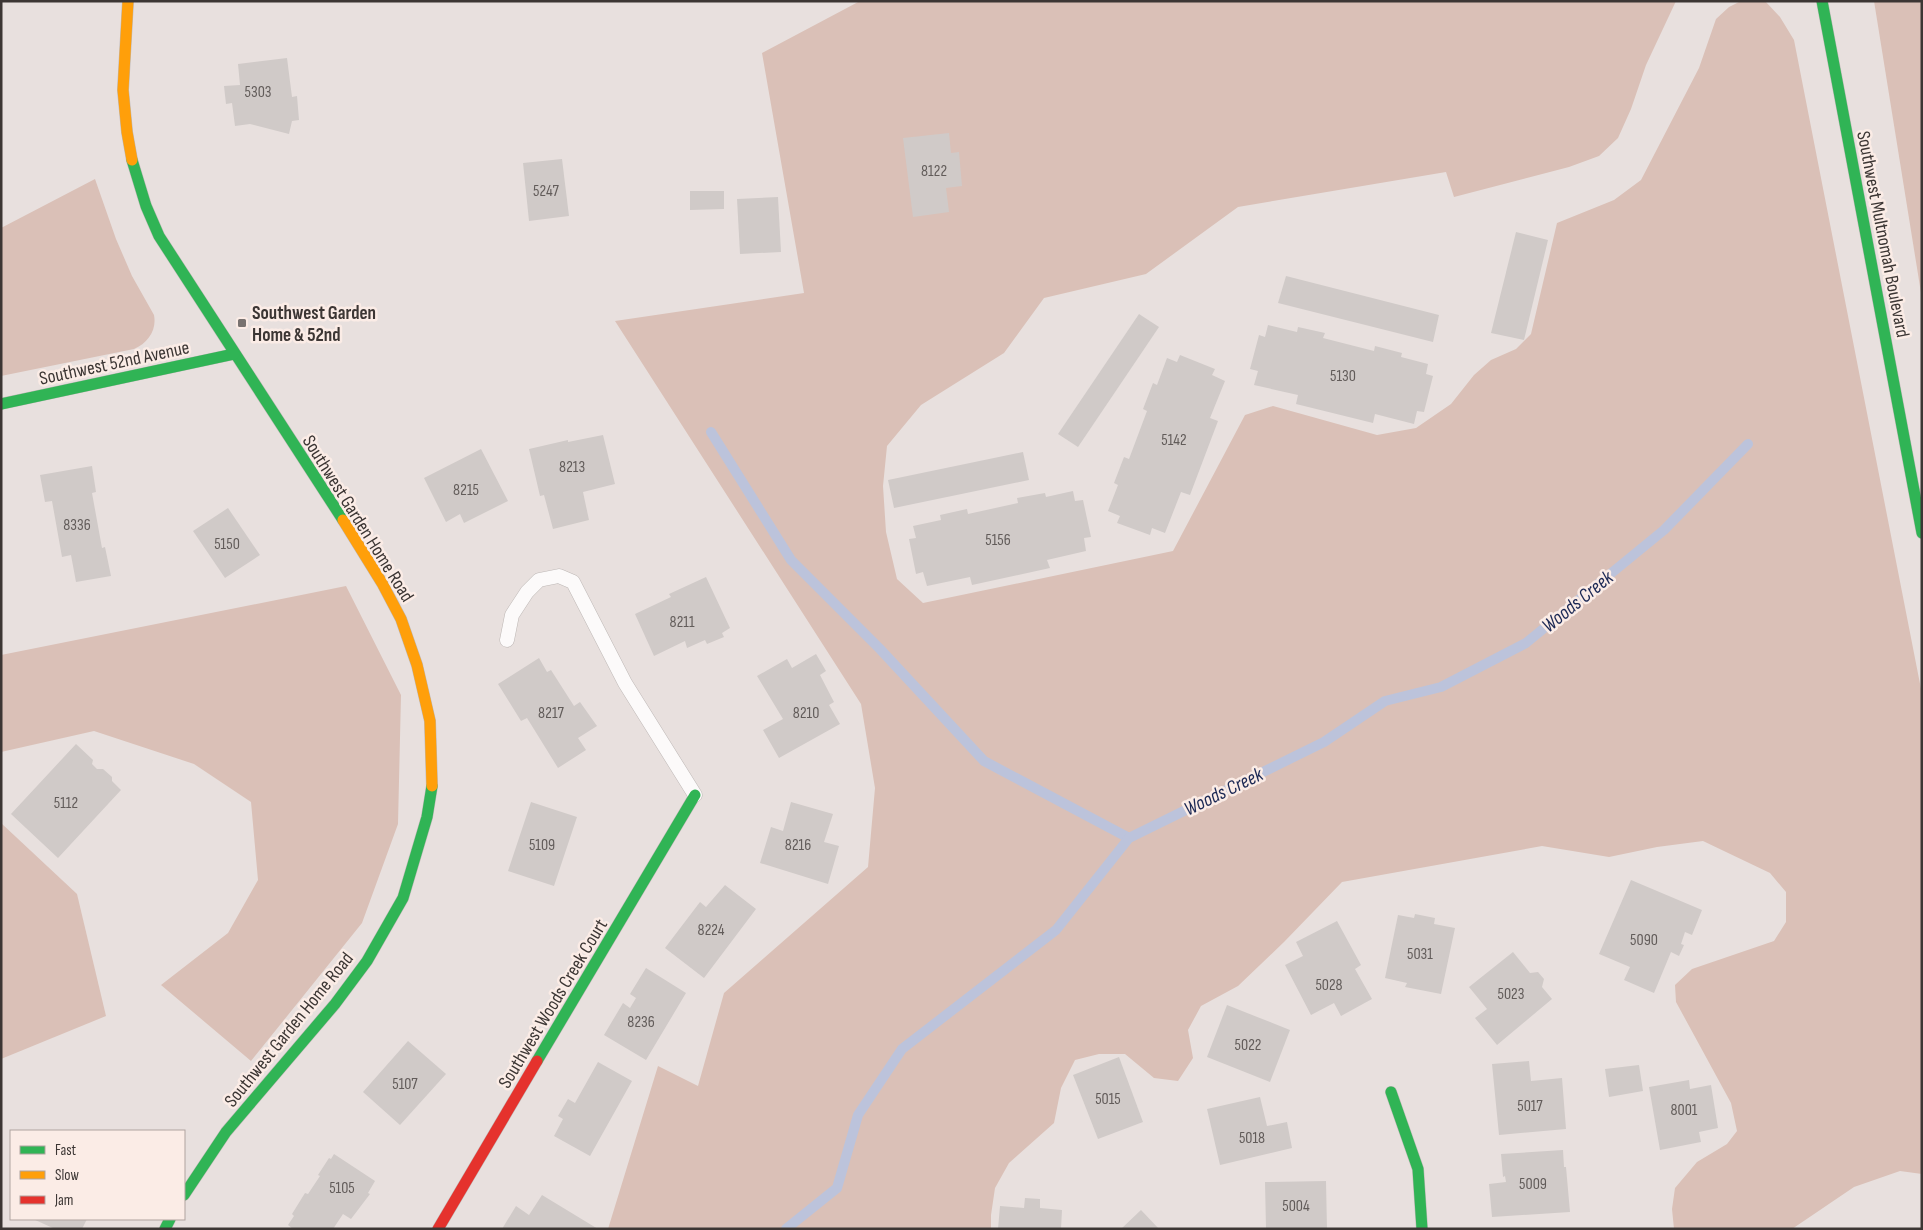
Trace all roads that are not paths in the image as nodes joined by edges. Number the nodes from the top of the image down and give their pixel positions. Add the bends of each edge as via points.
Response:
1 (128, 1) edge
2 (1822, 1) edge
3 (234, 354) junction
4 (1, 404) edge
5 (1922, 533) edge
6 (507, 640) dead end
7 (696, 795) joint
8 (1391, 1092) dead end
9 (185, 1194) edge
10 (438, 1229) edge
11 (1422, 1229) edge

1 - 3 street, Southwest Garden Home Road via 123,90 136,176 159,236
2 - 5 street, Southwest Multnomah Boulevard
3 - 4 street, Southwest 52nd Avenue
3 - 9 street, Southwest Garden Home Road via 338,511 401,619 417,664 430,722 432,786 427,817 403,898 367,961 335,1004 226,1132
6 - 7 lane via 512,616 539,580 558,576 573,582 625,683
7 - 10 street, Southwest Woods Creek Court
8 - 11 street via 1418,1169

